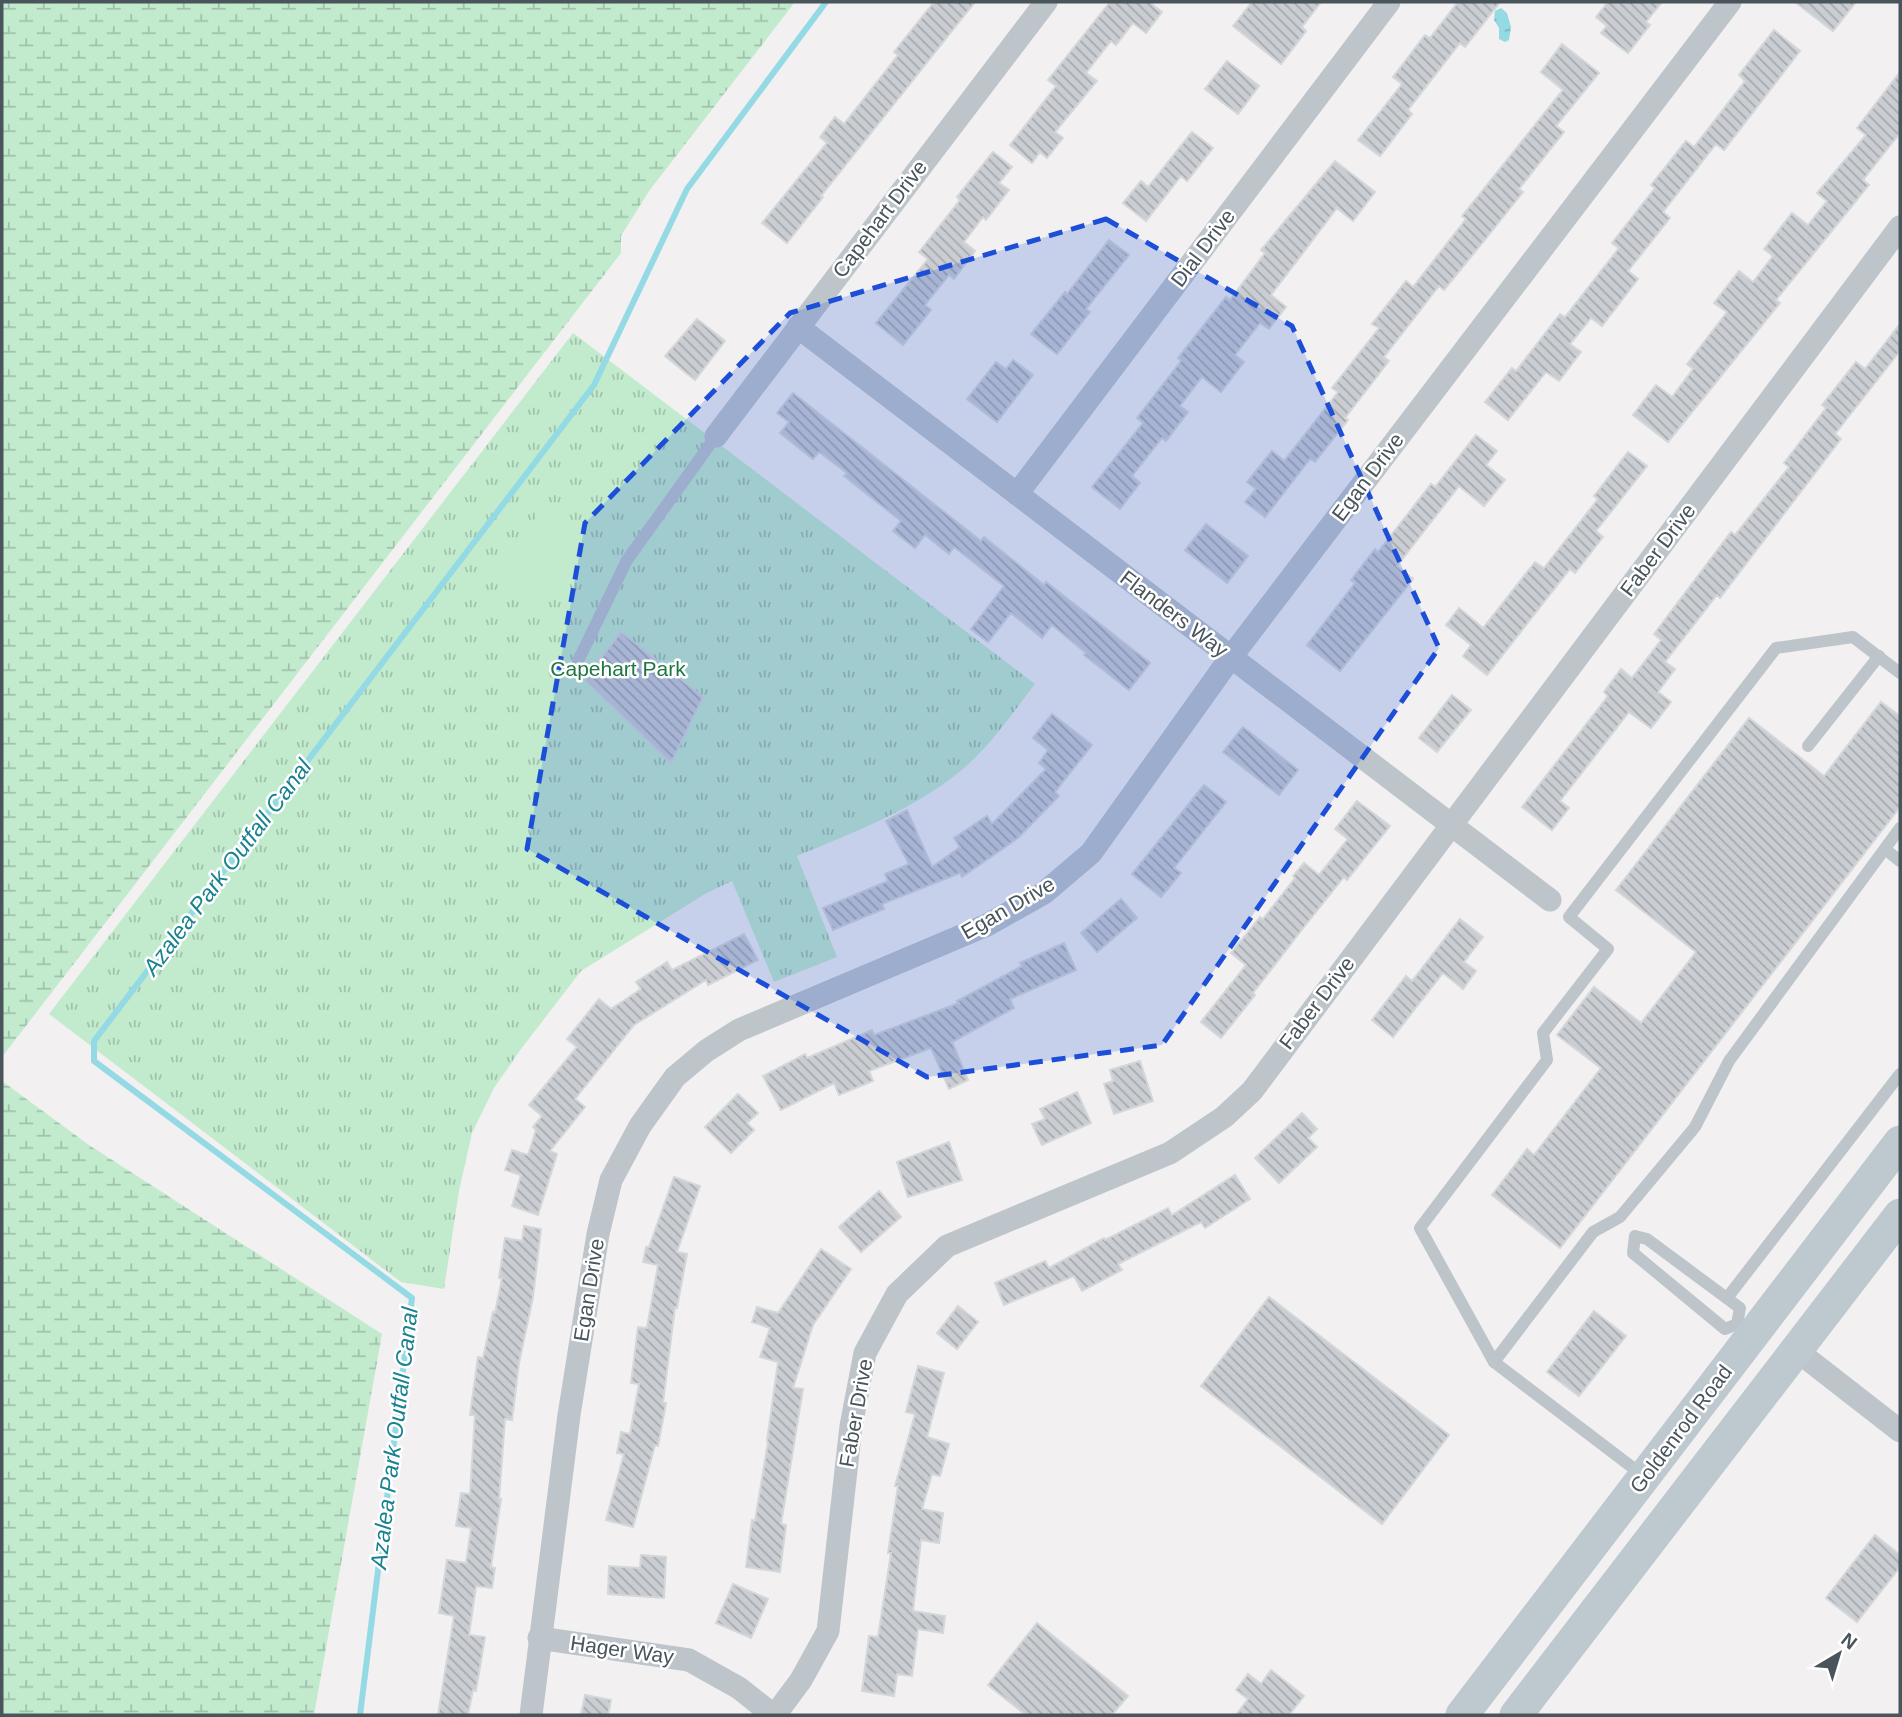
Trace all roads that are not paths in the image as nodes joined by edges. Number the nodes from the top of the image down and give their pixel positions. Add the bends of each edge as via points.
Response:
1 (1046, 2) edge
2 (1389, 2) edge
3 (1730, 2) edge
4 (1900, 227) edge
5 (798, 327) junction
6 (716, 436) joint
7 (1017, 494) junction
8 (1879, 656) junction
9 (1231, 657) junction
10 (578, 661) dead end
11 (1900, 673) edge
12 (1808, 746) dead end
13 (1451, 825) junction
14 (1900, 828) edge
15 (1885, 849) junction
16 (1900, 861) edge
17 (1550, 900) dead end
18 (1900, 1074) edge
19 (1900, 1142) edge
20 (1900, 1214) edge
21 (1620, 1217) junction
22 (1836, 1227) junction
23 (1635, 1236) junction
24 (1723, 1295) junction
25 (1703, 1312) junction
26 (1744, 1336) junction
27 (1796, 1350) junction
28 (1494, 1362) junction
29 (1900, 1431) edge
30 (1645, 1477) junction
31 (1698, 1478) junction
32 (539, 1638) junction
33 (1519, 1714) edge
34 (531, 1715) edge
35 (774, 1715) edge
36 (1462, 1715) edge

1 - 5 street, Capehart Drive
2 - 7 street, Dial Drive
3 - 9 street, Egan Drive
4 - 13 street, Faber Drive
5 - 6 street, Capehart Drive
5 - 7 street, Flanders Way
6 - 10 lane via 627,560
7 - 9 street, Flanders Way
8 - 11 lane
8 - 12 lane
8 - 28 lane via 1853,637 1776,648 1569,918 1608,949 1543,1033 1547,1060 1420,1228
9 - 13 street, Flanders Way
9 - 32 street, Egan Drive via 1091,853 1044,893 987,925 739,1030 675,1077 640,1126 611,1180 598,1234
13 - 17 street, Flanders Way
13 - 35 street, Faber Drive via 1252,1091 1224,1117 1170,1153 947,1247 897,1294 865,1353 828,1631
14 - 15 lane
15 - 16 lane
15 - 21 lane via 1729,1061 1695,1127
18 - 24 lane
19 - 22 main road, Goldenrod Road
20 - 27 main road, Goldenrod Road
21 - 23 lane
21 - 28 lane via 1594,1232
22 - 26 main road, Goldenrod Road
22 - 27 main road via 1821,1272 1797,1302
23 - 24 lane via 1647,1239
23 - 25 lane via 1633,1253
24 - 25 lane
24 - 26 lane via 1740,1308
25 - 26 lane via 1725,1329
26 - 30 main road, Goldenrod Road
26 - 31 main road via 1753,1363 1748,1383 1715,1427
27 - 29 street
27 - 31 main road, Goldenrod Road
28 - 30 lane
30 - 36 main road, Goldenrod Road
31 - 33 main road, Goldenrod Road
32 - 34 street, Egan Drive
32 - 35 street, Hager Way via 689,1660 739,1688

